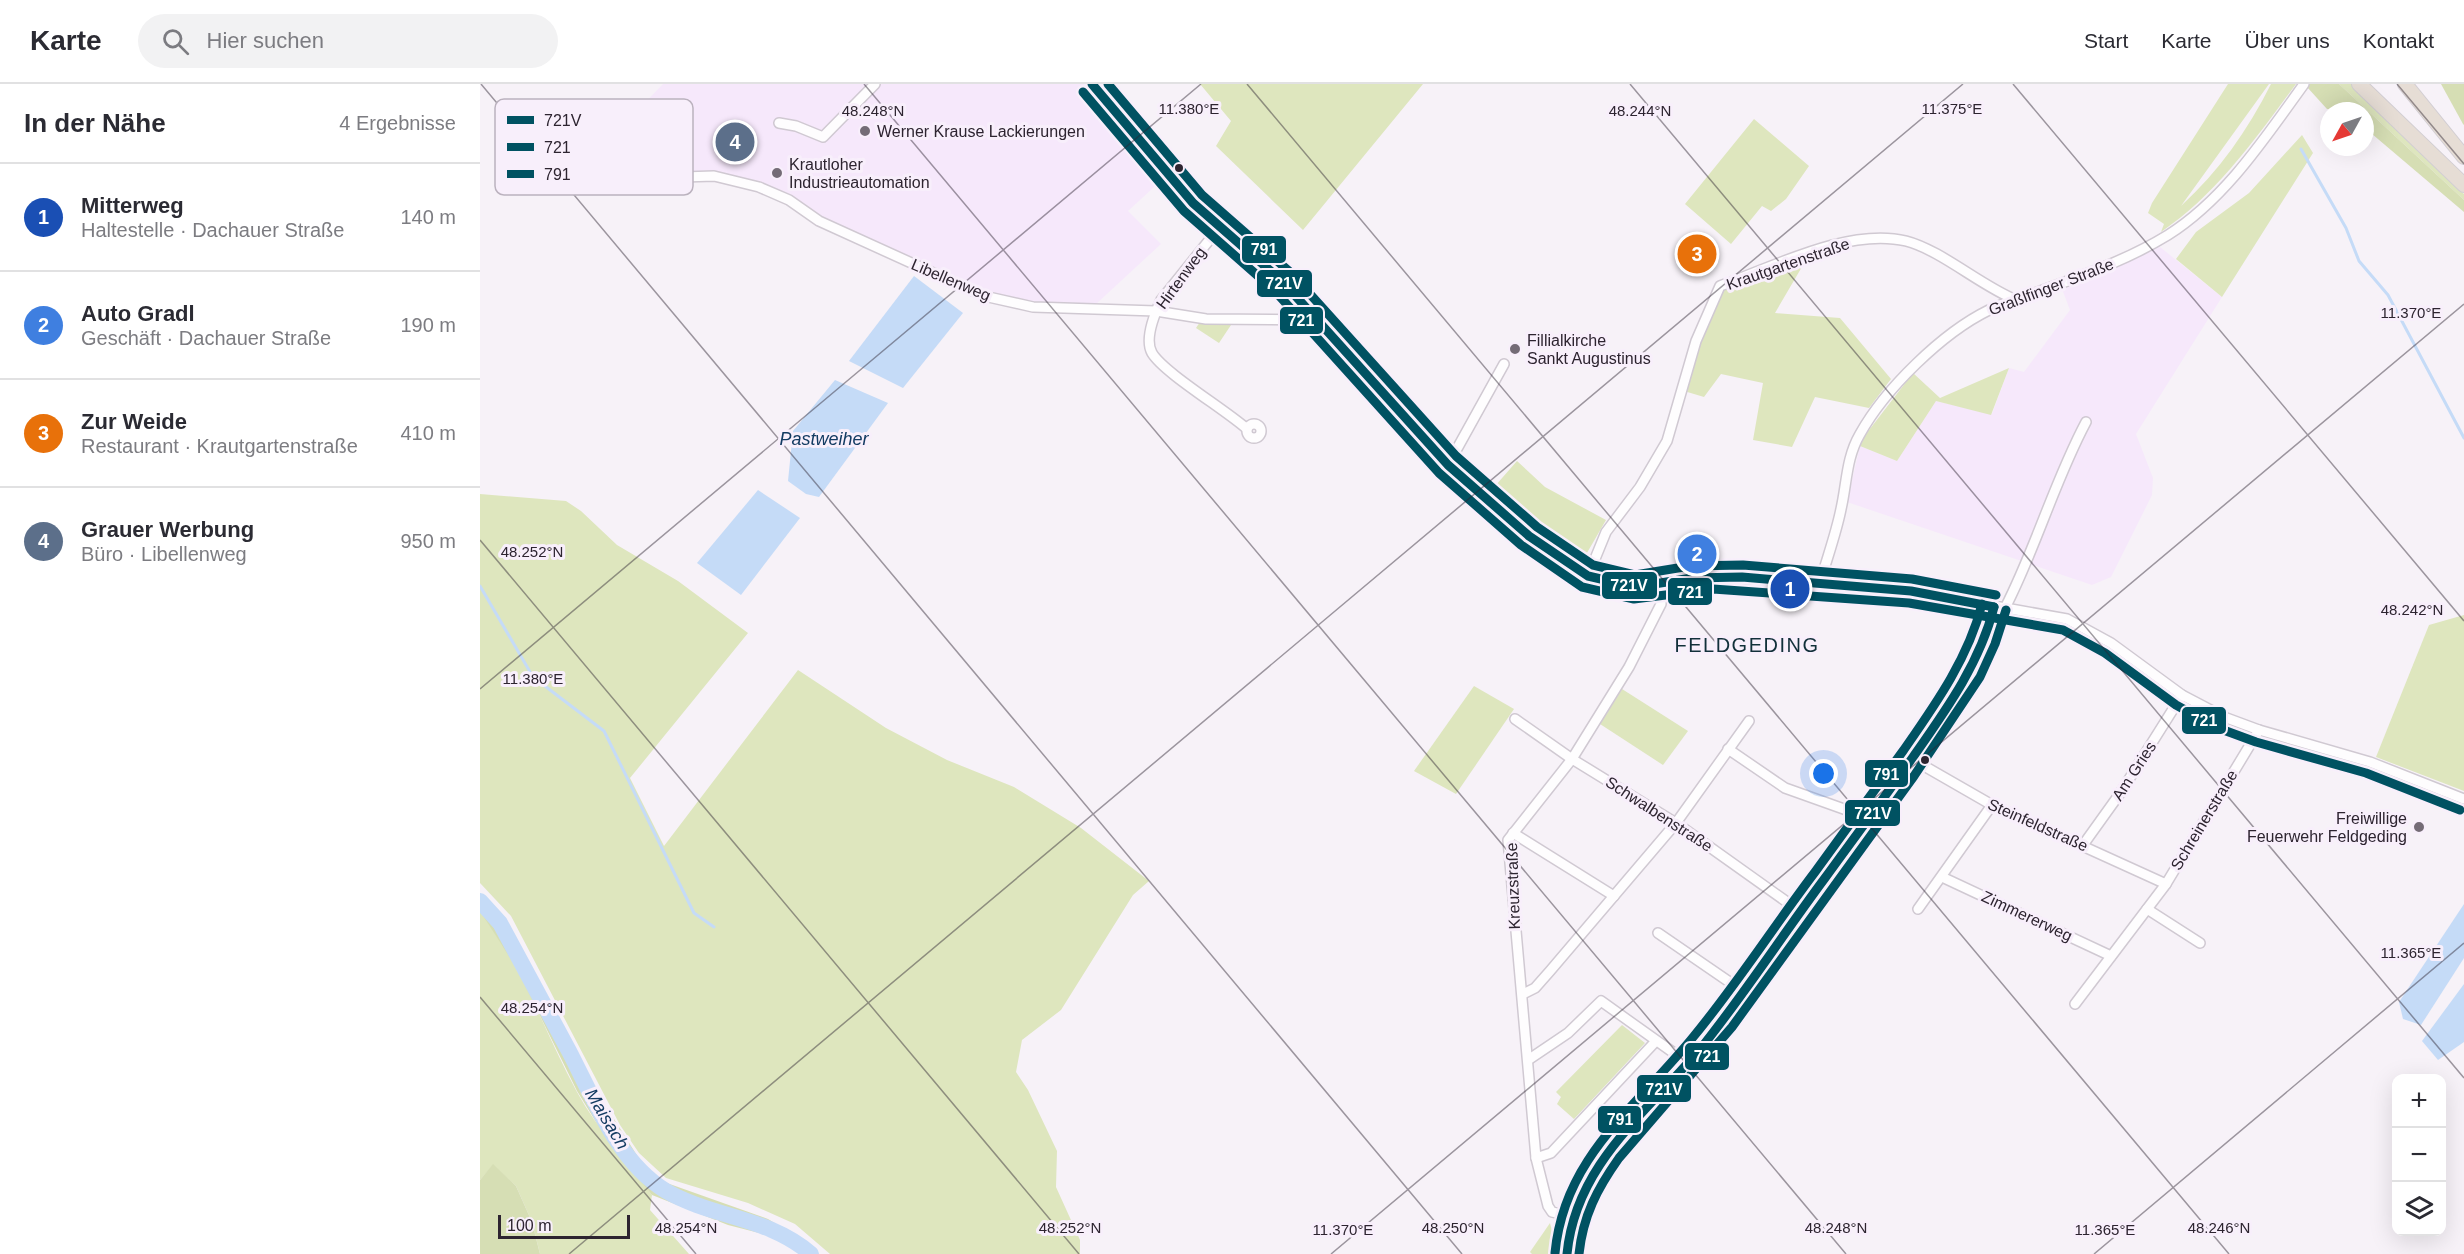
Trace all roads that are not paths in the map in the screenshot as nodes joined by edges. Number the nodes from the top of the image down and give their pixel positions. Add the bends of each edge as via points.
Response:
1 (875, 84) edge
2 (1092, 84) edge
3 (2360, 84) edge
4 (2405, 84) edge
5 (2303, 85) edge
6 (779, 123) dead end
7 (2464, 157) edge
8 (693, 177) edge
9 (2464, 185) edge
10 (1219, 228) junction
11 (2016, 300) junction
12 (1156, 311) junction
13 (1319, 321) junction
14 (1503, 364) dead end
15 (2086, 422) dead end
16 (1247, 429) dead end
17 (1448, 465) junction
18 (1588, 576) junction
19 (1662, 583) junction
20 (1820, 583) junction
21 (1994, 607) junction
22 (2005, 608) junction
23 (2182, 695) junction
24 (1515, 719) dead end
25 (1749, 721) dead end
26 (2259, 730) junction
27 (1728, 749) junction
28 (1572, 759) junction
29 (1912, 759) junction
30 (2464, 799) edge
31 (1992, 805) junction
32 (1869, 819) junction
33 (1676, 823) junction
34 (1513, 833) junction
35 (2084, 845) junction
36 (1942, 877) junction
37 (2166, 884) junction
38 (1614, 897) junction
39 (1917, 909) dead end
40 (2147, 909) junction
41 (1801, 912) junction
42 (1658, 933) dead end
43 (2200, 943) dead end
44 (2111, 956) junction
45 (1744, 992) junction
46 (1523, 994) junction
47 (2075, 1004) dead end
48 (1656, 1041) junction
49 (1528, 1060) junction
50 (1688, 1064) junction
51 (1536, 1158) junction
52 (1570, 1216) junction
53 (1567, 1254) edge

1 - 6 street via 822,137
2 - 10 street
3 - 9 highway
4 - 7 highway
5 - 11 street, Graßlfinger Straße via 2253,154 2206,205 2170,234 2132,255
8 - 12 street, Libellenweg via 714,176 759,187 789,200 819,221 984,296 1033,307
10 - 12 street, Hirtenweg
10 - 13 street via 1282,281
11 - 18 street, Krautgartenstraße via 1907,241 1868,238 1836,244 1720,286 1696,341 1667,441 1640,487 1606,532
11 - 20 street, Graßlfinger Straße via 1957,328 1925,355 1860,434 1849,458 1842,508
12 - 13 street, Libellenweg via 1206,319
12 - 16 street, Hirtenweg via 1149,340 1151,352
13 - 17 street
14 - 17 street
15 - 22 street
17 - 18 street via 1529,536
18 - 19 street via 1635,587
19 - 20 street via 1713,577
19 - 28 street, Kreuzstraße via 1661,604 1650,630
20 - 21 street via 1911,591
21 - 22 street
21 - 29 street via 1989,632 1961,685
22 - 23 street via 2074,622 2111,643
23 - 26 street
23 - 35 street, Am Gries
24 - 28 street, Schwalbenstraße
25 - 27 street
26 - 30 street via 2370,762
26 - 37 street, Schreinerstraße
27 - 32 street via 1785,788
27 - 33 street
28 - 33 street, Schwalbenstraße
28 - 34 street, Kreuzstraße
29 - 31 street, Steinfeldstraße
29 - 32 street
31 - 35 street, Steinfeldstraße
31 - 36 street
32 - 41 street
33 - 38 street
33 - 41 street, Schwalbenstraße
34 - 38 street
34 - 46 street, Kreuzstraße via 1508,840
35 - 37 street, Steinfeldstraße
36 - 39 street
36 - 44 street, Zimmererweg
37 - 40 street, Schreinerstraße
38 - 46 street via 1535,988
40 - 43 street
40 - 44 street, Schreinerstraße
41 - 45 street
42 - 45 street
44 - 47 street, Schreinerstraße
45 - 50 street
46 - 49 street, Kreuzstraße
48 - 49 street via 1601,1001 1568,1033
48 - 50 street
48 - 51 street via 1551,1153
49 - 51 street, Kreuzstraße
50 - 52 street via 1597,1167
51 - 52 street, Kreuzstraße via 1548,1206 1552,1212
52 - 53 street

